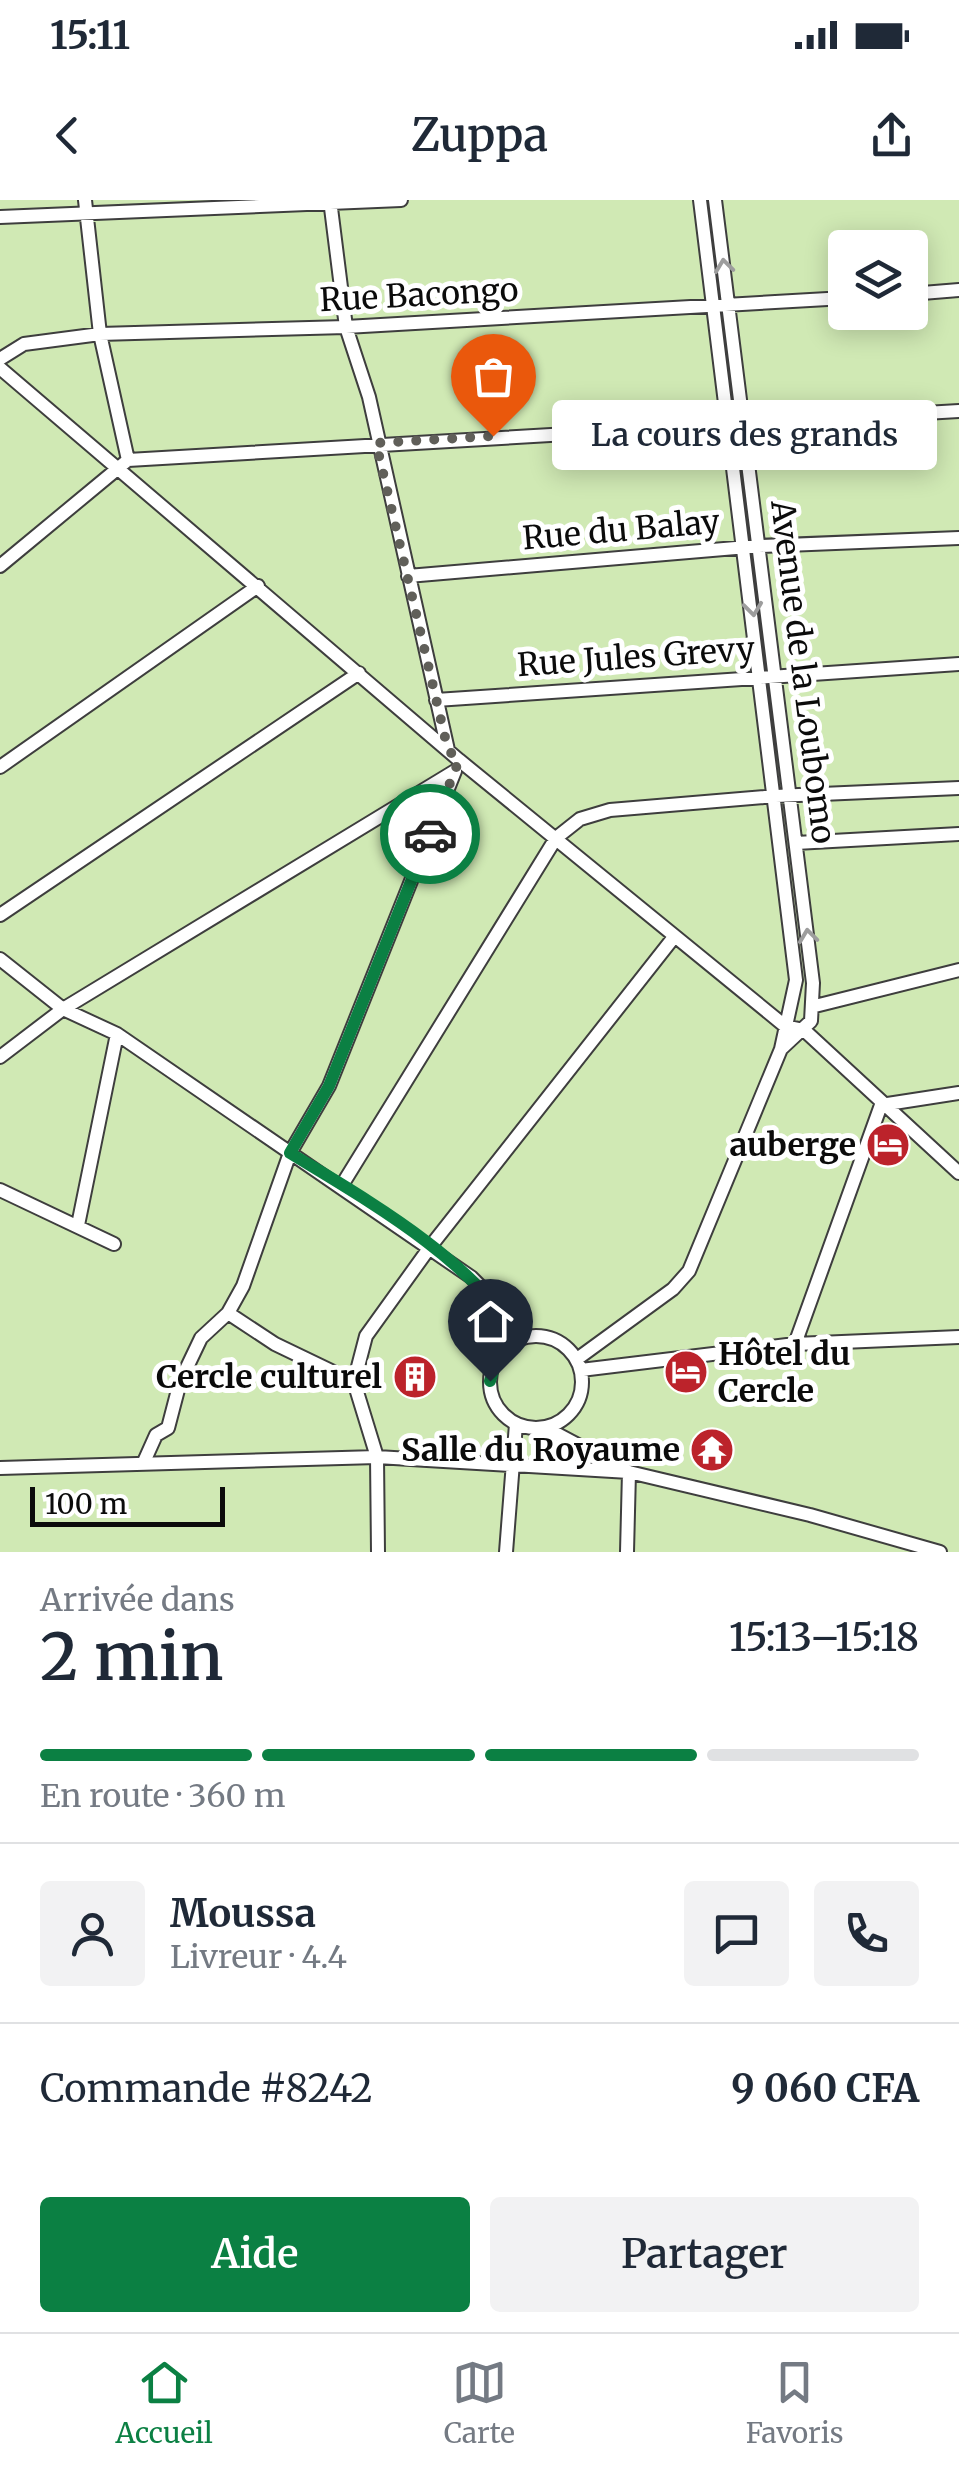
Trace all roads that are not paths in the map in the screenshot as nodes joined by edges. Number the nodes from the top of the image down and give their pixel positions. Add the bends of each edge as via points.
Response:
1 (400, 200) edge
2 (700, 200) edge
3 (715, 200) edge
4 (330, 203) edge
5 (85, 205) edge
6 (0, 217) edge
7 (959, 290) edge
8 (928, 293) edge
9 (828, 299) edge
10 (722, 307) junction
11 (346, 327) junction
12 (100, 334) junction
13 (0, 359) edge
14 (0, 368) edge
15 (959, 411) edge
16 (742, 421) junction
17 (728, 422) junction
18 (376, 443) junction
19 (122, 464) junction
20 (959, 538) edge
21 (752, 546) junction
22 (0, 566) edge
23 (408, 576) junction
24 (258, 586) junction
25 (959, 664) edge
26 (359, 673) junction
27 (776, 674) junction
28 (761, 676) junction
29 (436, 700) junction
30 (454, 761) junction
31 (0, 767) edge
32 (959, 788) edge
33 (776, 796) junction
34 (791, 796) junction
35 (959, 834) edge
36 (556, 838) junction
37 (796, 843) junction
38 (0, 915) edge
39 (674, 936) junction
40 (0, 959) edge
41 (959, 970) edge
42 (815, 1006) junction
43 (64, 1009) junction
44 (785, 1026) junction
45 (804, 1030) junction
46 (118, 1034) junction
47 (782, 1049) junction
48 (0, 1057) edge
49 (959, 1093) edge
50 (880, 1106) junction
51 (290, 1153) junction
52 (959, 1173) edge
53 (342, 1185) junction
54 (0, 1190) edge
55 (78, 1225) junction
56 (114, 1244) dead end
57 (430, 1248) junction
58 (228, 1313) junction
59 (959, 1337) edge
60 (519, 1338) junction
61 (795, 1344) junction
62 (579, 1365) junction
63 (354, 1382) junction
64 (516, 1424) junction
65 (546, 1428) junction
66 (376, 1457) junction
67 (512, 1462) junction
68 (144, 1464) junction
69 (0, 1468) edge
70 (629, 1472) junction
71 (378, 1552) edge
72 (506, 1552) edge
73 (626, 1552) edge
74 (940, 1552) edge

1 - 4 street
2 - 10 street, Avenue de la Loubomo
10 -> 3 street, Avenue de la Loubomo
4 - 5 street
4 - 11 street
5 - 6 street
5 - 12 street
7 - 8 street
9 - 10 street, Rue Bacongo
10 - 11 street, Rue Bacongo
10 - 16 street, Avenue de la Loubomo
10 - 17 street, Avenue de la Loubomo
11 - 12 street, Rue Bacongo
11 - 18 street
12 - 13 street, Rue Bacongo via 24,344
12 - 19 street
14 - 19 street
15 - 16 street
16 - 17 street
16 - 21 street, Avenue de la Loubomo
17 - 18 street
17 - 21 street, Avenue de la Loubomo
18 - 19 street
18 - 23 street
19 - 22 street
19 - 24 street
20 - 21 street, Rue du Balay
21 - 23 street, Rue du Balay
21 - 27 street, Avenue de la Loubomo
21 -> 28 street, Avenue de la Loubomo
23 - 29 street
24 - 26 street
24 - 31 street
25 - 27 street, Rue Jules Grevy
26 - 30 street
26 - 38 street
27 - 28 street, Rue Jules Grevy
27 - 34 street, Avenue de la Loubomo
28 - 29 street, Rue Jules Grevy
28 - 33 street, Avenue de la Loubomo
29 - 30 street
30 - 36 street
30 - 43 street
30 - 51 street via 329,1086
32 - 34 street
33 - 34 street
33 - 36 street via 610,810 580,819
33 - 44 street, Avenue de la Loubomo via 796,956 796,992
34 - 37 street, Avenue de la Loubomo
35 - 37 street
36 - 39 street
36 - 53 street
42 -> 37 street, Avenue de la Loubomo
39 - 44 street
39 - 57 street
40 - 43 street
41 - 42 street
42 - 45 street
43 - 46 street
43 - 48 street
44 - 45 street
44 - 47 street, Avenue de la Loubomo
45 - 47 street
45 - 50 street
46 - 51 street
46 - 55 street
47 - 62 street via 690,1271
49 - 50 street
50 - 52 street
50 - 61 street
51 - 53 street
51 - 58 street
53 - 57 street
54 - 55 street
55 - 56 street
57 - 60 street via 471,1276
57 - 63 street via 366,1336
58 - 63 street
58 - 68 street via 200,1338 168,1428 156,1436
59 - 61 street
60 - 62 street via 552,1338
60 - 64 street via 498,1356 490,1381 496,1406
61 - 62 street
62 - 65 street via 583,1385 572,1412
63 - 66 street
64 - 65 street
64 - 67 street
65 - 70 street
66 - 67 street
66 - 68 street
66 - 71 street
67 - 70 street
67 - 72 street
68 - 69 street
70 - 73 street
70 - 74 street

